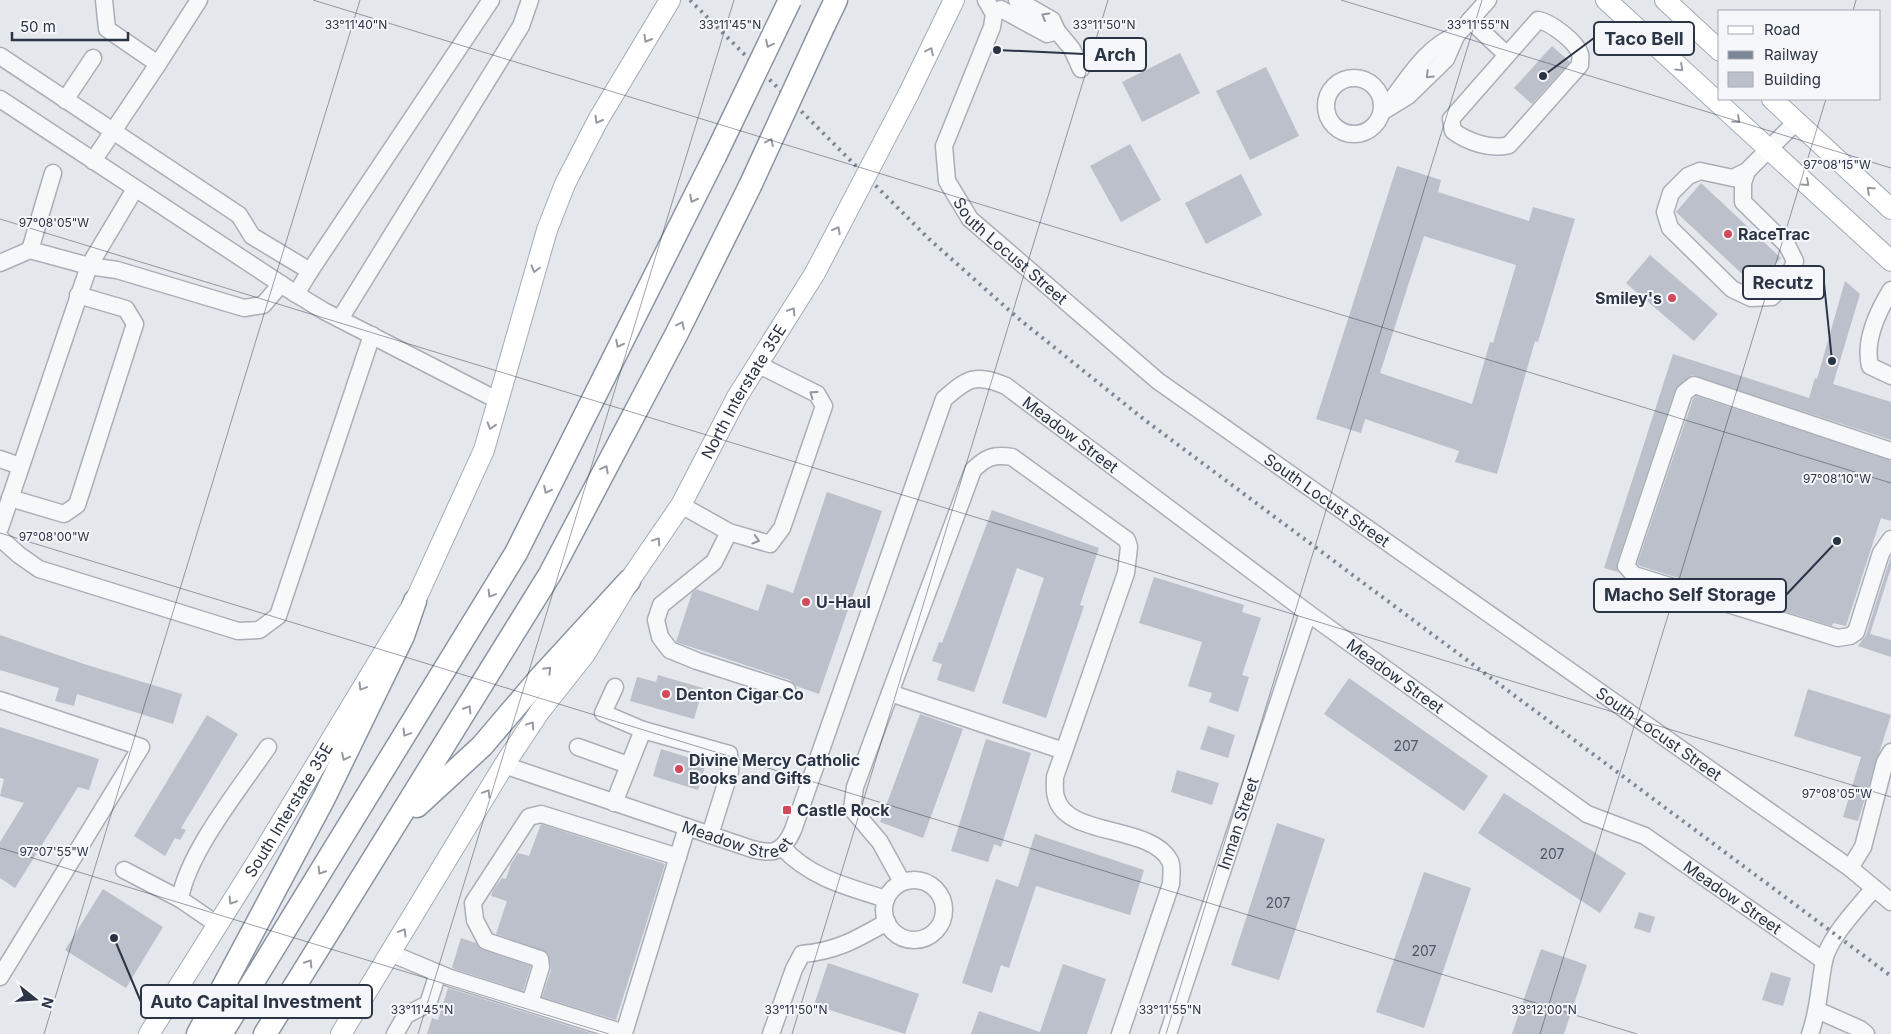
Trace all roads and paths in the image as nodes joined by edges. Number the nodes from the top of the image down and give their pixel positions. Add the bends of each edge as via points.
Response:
1 (104, 0) edge
2 (199, 0) edge
3 (491, 0) edge
4 (530, 0) edge
5 (670, 0) edge
6 (790, 0) edge
7 (836, 0) edge
8 (954, 0) edge
9 (1488, 0) edge
10 (1606, 0) edge
11 (1665, 0) edge
12 (1002, 5) edge
13 (1470, 20) junction
14 (1718, 49) edge
15 (1507, 55) junction
16 (0, 56) edge
17 (93, 58) dead end
18 (158, 64) junction
19 (1081, 69) dead end
20 (0, 99) edge
21 (66, 100) junction
22 (1773, 100) edge
23 (1382, 112) dead end
24 (1796, 122) junction
25 (113, 131) junction
26 (1770, 150) junction
27 (93, 160) junction
28 (1747, 171) junction
29 (53, 173) dead end
30 (135, 189) junction
31 (1891, 209) edge
32 (30, 250) junction
33 (1891, 261) edge
34 (0, 263) edge
35 (88, 266) junction
36 (310, 272) junction
37 (282, 284) junction
38 (1891, 290) edge
39 (296, 294) junction
40 (78, 295) junction
41 (340, 319) junction
42 (372, 335) junction
43 (758, 361) junction
44 (1891, 376) edge
45 (499, 401) junction
46 (1891, 451) edge
47 (0, 459) edge
48 (20, 466) junction
49 (10, 498) junction
50 (681, 504) junction
51 (0, 528) edge
52 (729, 532) junction
53 (0, 538) edge
54 (1891, 540) edge
55 (629, 581) junction
56 (419, 592) junction
57 (1308, 613) junction
58 (615, 687) dead end
59 (787, 690) dead end
60 (890, 693) junction
61 (0, 700) edge
62 (643, 730) junction
63 (268, 747) dead end
64 (578, 747) dead end
65 (1064, 751) junction
66 (1891, 752) edge
67 (504, 765) junction
68 (628, 765) junction
69 (614, 803) junction
70 (396, 825) junction
71 (687, 827) junction
72 (710, 835) junction
73 (782, 847) junction
74 (678, 857) junction
75 (1850, 868) junction
76 (124, 870) dead end
77 (902, 882) junction
78 (1874, 888) junction
79 (886, 899) junction
80 (180, 900) junction
81 (1891, 902) edge
82 (887, 922) junction
83 (218, 924) junction
84 (390, 953) junction
85 (1824, 961) junction
86 (438, 973) junction
87 (0, 977) edge
88 (530, 1003) junction
89 (1817, 1010) junction
90 (624, 1033) edge
91 (149, 1034) edge
92 (198, 1034) edge
93 (221, 1034) edge
94 (265, 1034) edge
95 (341, 1034) edge
96 (395, 1034) edge
97 (771, 1034) edge
98 (1120, 1034) edge
99 (1168, 1034) edge
100 (1810, 1034) edge
101 (1866, 1034) edge

1 - 18 street via 108,29
2 - 18 street
3 - 36 street
4 - 41 street via 520,26
5 -> 45 main road via 598,120 565,184 547,230
6 -> 93 highway, bridge via 516,552
70 -> 7 highway, bridge via 550,574 677,333 750,186
43 -> 8 main road, North Interstate 35E, bridge via 815,273
9 - 13 street
10 -> 26 main road
11 - 14 main road
12 - 19 street via 1047,34 1057,31 1072,49
12 - 75 street, South Locust Street via 944,146 947,181 970,219 1158,381
13 - 15 street
13 - 23 street via 1456,36 1446,59 1408,96
15 - 15 street via 1451,118 1454,131 1461,136 1488,146 1509,144 1580,66 1581,56 1577,47 1548,21 1538,20
16 - 21 street
17 - 21 street
18 - 25 street
20 - 27 street
21 - 25 street
22 - 24 main road
24 - 26 street
31 -> 24 main road
25 - 27 street
25 - 36 street via 239,215 252,236
26 - 28 street
26 -> 33 main road
27 - 30 street
28 - 28 street via 1733,178 1700,171 1688,176 1671,193 1665,212 1670,228 1732,289 1751,298 1772,297 1788,279 1795,261 1787,244 1743,202
29 - 32 street
30 - 35 street
30 - 37 street
32 - 34 street
32 - 35 street
35 - 37 street via 117,270 244,308 263,305
35 - 40 street
36 - 39 street
37 - 39 street
38 - 44 street via 1882,306 1867,353 1870,366
39 - 41 street
40 - 48 street
40 - 49 street via 126,310 135,324 77,505 64,514
41 - 42 street
42 - 45 street
42 - 53 street via 278,616 259,630 238,631 39,569
43 - 50 main road, North Interstate 35E
52 -> 43 street via 770,544 782,528 824,406 817,394 765,368
45 -> 56 main road via 484,450
46 - 54 street via 1694,385 1684,393 1626,566 1634,575 1838,638 1856,632 1882,553
47 - 48 street
48 - 49 street
49 - 51 street
50 - 52 street
55 -> 50 main road, North Interstate 35E
52 - 59 street via 714,562 661,606 656,620 660,637 670,650
67 -> 55 main road, North Interstate 35E via 540,711 585,654
70 -> 55 highway via 482,746
56 -> 83 main road, South Interstate 35E
56 -> 92 highway via 403,636 324,798
57 - 73 street, Meadow Street via 1006,386 987,378 964,382 944,399 793,830
57 - 85 street, Meadow Street via 1587,814 1644,836
57 - 99 street, Inman Street
58 - 62 street via 603,713
60 - 65 street
60 - 65 street via 973,470 984,458 997,454 1012,457 1127,540 1129,547 1126,573
60 - 77 street via 855,787 852,809 880,842
61 - 87 street via 141,747
62 - 68 street
62 - 72 street via 729,754 730,771
63 - 80 street via 206,840 182,886
64 - 68 street
65 - 98 street via 1055,777 1056,796 1062,810 1076,819 1150,843 1164,852 1171,862 1171,884
66 - 75 street via 1885,762 1863,847
67 - 69 street, Meadow Street
84 -> 67 main road
68 - 69 street
69 - 71 street, Meadow Street
94 -> 70 highway
71 - 72 street, Meadow Street
71 - 74 street
72 - 73 street, Meadow Street via 766,853
73 - 79 street via 828,881
74 - 88 street via 541,814 529,817 473,903 475,920 486,941 540,959 541,967
74 - 90 street
75 - 78 street, South Locust Street
76 - 80 street
77 - 79 street
77 - 82 street via 925,882 935,888 945,910 942,921 927,938 915,940 894,932
78 - 81 street, South Locust Street
78 - 85 street via 1830,945
79 - 82 street via 884,911
80 - 83 street
82 - 97 street via 848,944 825,952 802,954
83 - 91 main road, South Interstate 35E
84 - 86 street
84 - 95 main road
85 - 89 street
86 - 88 street
86 - 96 street via 428,1004 406,1015
88 - 90 street
89 - 100 street
89 - 101 street

